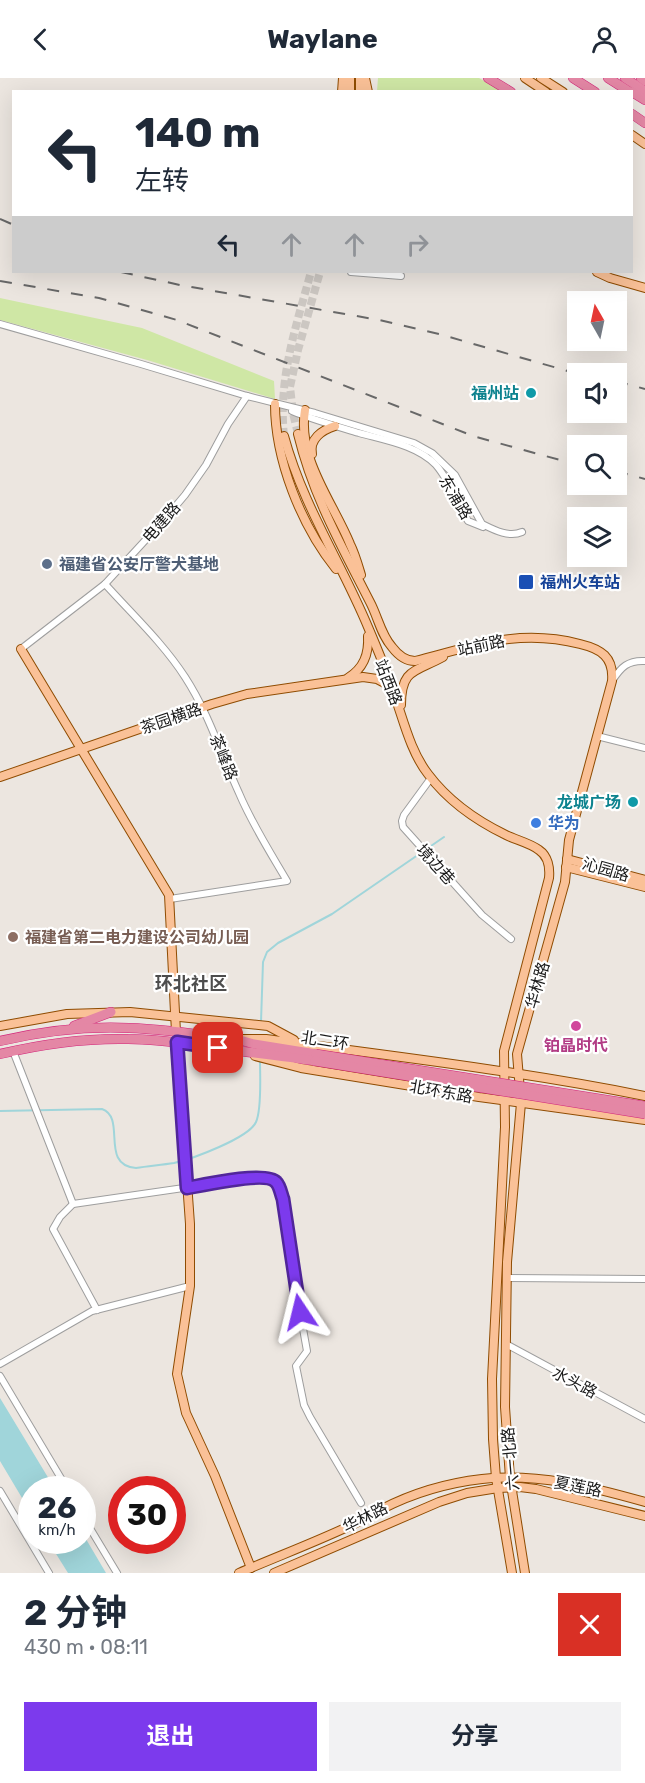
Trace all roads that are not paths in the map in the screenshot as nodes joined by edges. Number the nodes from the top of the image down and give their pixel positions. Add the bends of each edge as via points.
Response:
1 (488, 78) edge
2 (525, 78) edge
3 (573, 78) edge
4 (608, 78) edge
5 (625, 78) edge
6 (641, 78) edge
7 (645, 81) edge
8 (539, 82) edge
9 (508, 90) edge
10 (558, 90) edge
11 (592, 90) edge
12 (628, 90) edge
13 (645, 91) edge
14 (364, 273) edge
15 (599, 273) edge
16 (401, 276) dead end
17 (645, 288) edge
18 (0, 324) edge
19 (247, 396) junction
20 (275, 404) junction
21 (305, 413) junction
22 (335, 426) junction
23 (298, 434) tunnel mouth
24 (284, 436) tunnel mouth
25 (315, 472) junction
26 (493, 529) junction
27 (522, 532) dead end
28 (347, 582) junction
29 (105, 584) junction
30 (372, 607) junction
31 (368, 627) junction
32 (385, 638) joint
33 (21, 649) joint
34 (457, 650) junction
35 (645, 661) edge
36 (348, 678) junction
37 (612, 681) junction
38 (392, 687) junction
39 (203, 707) junction
40 (401, 714) junction
41 (597, 736) junction
42 (82, 748) junction
43 (645, 748) edge
44 (0, 777) edge
45 (431, 778) junction
46 (567, 863) junction
47 (549, 878) joint
48 (645, 880) edge
49 (645, 887) edge
50 (170, 899) junction
51 (511, 939) dead end
52 (111, 1012) junction
53 (176, 1016) junction
54 (0, 1026) edge
55 (67, 1029) junction
56 (176, 1032) junction
57 (0, 1041) edge
58 (177, 1042) junction
59 (301, 1044) junction
60 (259, 1048) junction
61 (13, 1051) junction
62 (0, 1054) edge
63 (315, 1058) junction
64 (505, 1071) junction
65 (519, 1073) junction
66 (645, 1096) edge
67 (505, 1101) junction
68 (521, 1103) junction
69 (645, 1106) edge
70 (645, 1114) edge
71 (645, 1120) edge
72 (187, 1188) junction
73 (73, 1204) junction
74 (507, 1278) junction
75 (645, 1279) edge
76 (190, 1286) junction
77 (97, 1310) junction
78 (506, 1344) junction
79 (0, 1364) edge
80 (0, 1376) edge
81 (645, 1419) edge
82 (60, 1476) edge
83 (496, 1478) junction
84 (511, 1483) junction
85 (498, 1488) junction
86 (0, 1491) edge
87 (645, 1502) edge
88 (361, 1503) dead end
89 (645, 1516) edge
90 (96, 1538) edge
91 (251, 1568) junction
92 (49, 1573) edge
93 (117, 1573) edge
94 (239, 1573) edge
95 (274, 1573) edge
96 (512, 1573) edge
97 (525, 1573) edge

1 - 9 highway
2 - 8 main road
3 - 11 highway
4 - 12 highway
5 - 13 highway
6 - 7 highway
8 - 10 main road
14 - 16 street
15 - 17 main road
18 - 19 street, 东浦路
19 - 20 street, 东浦路
19 - 29 street, 电建路 via 185,495
20 - 21 street, 东浦路
20 - 28 main road via 278,445 291,488 326,556
21 - 22 street, 东浦路
21 - 25 main road via 303,434
21 - 26 street, 东浦路 via 402,439 426,450 455,475 479,521
22 - 25 main road via 314,441 311,450
22 - 26 street, 东浦路 via 424,455 443,474 468,521
23 - 30 main road, 站西路 via 316,493
24 - 28 main road, 站西路 via 307,502
25 - 30 main road via 350,544
26 - 27 street via 509,535
28 - 31 main road, 站西路
29 - 33 street, 电建路
29 - 39 street, 茶峰路 via 168,654
30 - 32 main road, 站西路
31 - 36 main road via 364,661
31 - 38 main road, 站西路
32 - 34 main road, 站前路 via 409,661
33 - 42 main road
34 - 37 main road, 站前路 via 505,639 554,638 600,651 612,667
34 - 40 main road via 411,672 401,694
35 - 37 street via 627,663
36 - 38 main road, 茶园横路 via 370,677
36 - 39 main road, 茶园横路 via 247,694
37 - 41 main road, 华林路
38 - 40 main road, 站西路
39 - 42 main road, 茶园横路
39 - 50 street, 茶峰路 via 238,793 287,881
40 - 45 main road, 站西路 via 419,760
41 - 43 street
41 - 46 main road, 华林路 via 569,840
42 - 44 main road, 茶园横路
42 - 50 main road
45 - 47 main road, 站西路 via 467,813 541,851
45 - 51 street, 境边巷 via 402,818 403,827 482,915
46 - 48 main road, 沁园路
46 - 49 main road
46 - 65 main road, 华林路 via 517,1054
47 - 64 main road, 华林路 via 504,1052
50 - 53 main road
52 - 53 main road
52 - 54 main road via 67,1014
52 - 55 highway
53 - 56 main road
53 - 59 main road via 268,1026
55 - 56 highway, 北二环
55 - 57 highway, 北二环
56 - 60 highway, 北二环 via 240,1040
58 - 60 highway, 北二环 via 239,1051
58 - 61 highway, 北二环 via 104,1039
58 - 72 main road
59 - 60 main road
59 - 64 main road
60 - 63 highway, 北二环
60 - 67 main road, 北环东路 via 301,1068
61 - 62 highway, 北二环
61 - 73 street
63 - 69 highway, 北二环, bridge
63 - 70 highway, 北二环, bridge
64 - 65 main road
64 - 67 main road, 华林路
65 - 66 main road
65 - 68 main road, 华林路
67 - 68 main road, 北环东路
67 - 83 main road, 华林路 via 492,1379
68 - 71 main road, 北环东路
68 - 74 main road, 华林路
72 - 73 street
72 - 76 main road
72 - 88 street via 260,1177 278,1183 307,1351 296,1366 304,1405
73 - 77 street via 53,1229
74 - 75 street
74 - 78 main road, 华林路
76 - 77 street
76 - 91 main road via 177,1374 186,1413
77 - 79 street
78 - 81 street, 水头路
78 - 84 main road, 六一北路
80 - 82 street
83 - 84 main road, 华林路
83 - 85 main road, 六一北路
83 - 91 main road, 华林路 via 466,1481 413,1495
84 - 85 main road, 华林路
84 - 87 main road, 夏莲路 via 570,1482
84 - 89 main road, 夏莲路
84 - 97 main road, 六一北路
85 - 95 main road, 华林路 via 439,1502
85 - 96 main road, 六一北路
86 - 92 street
90 - 93 street
91 - 94 main road, 华林路

